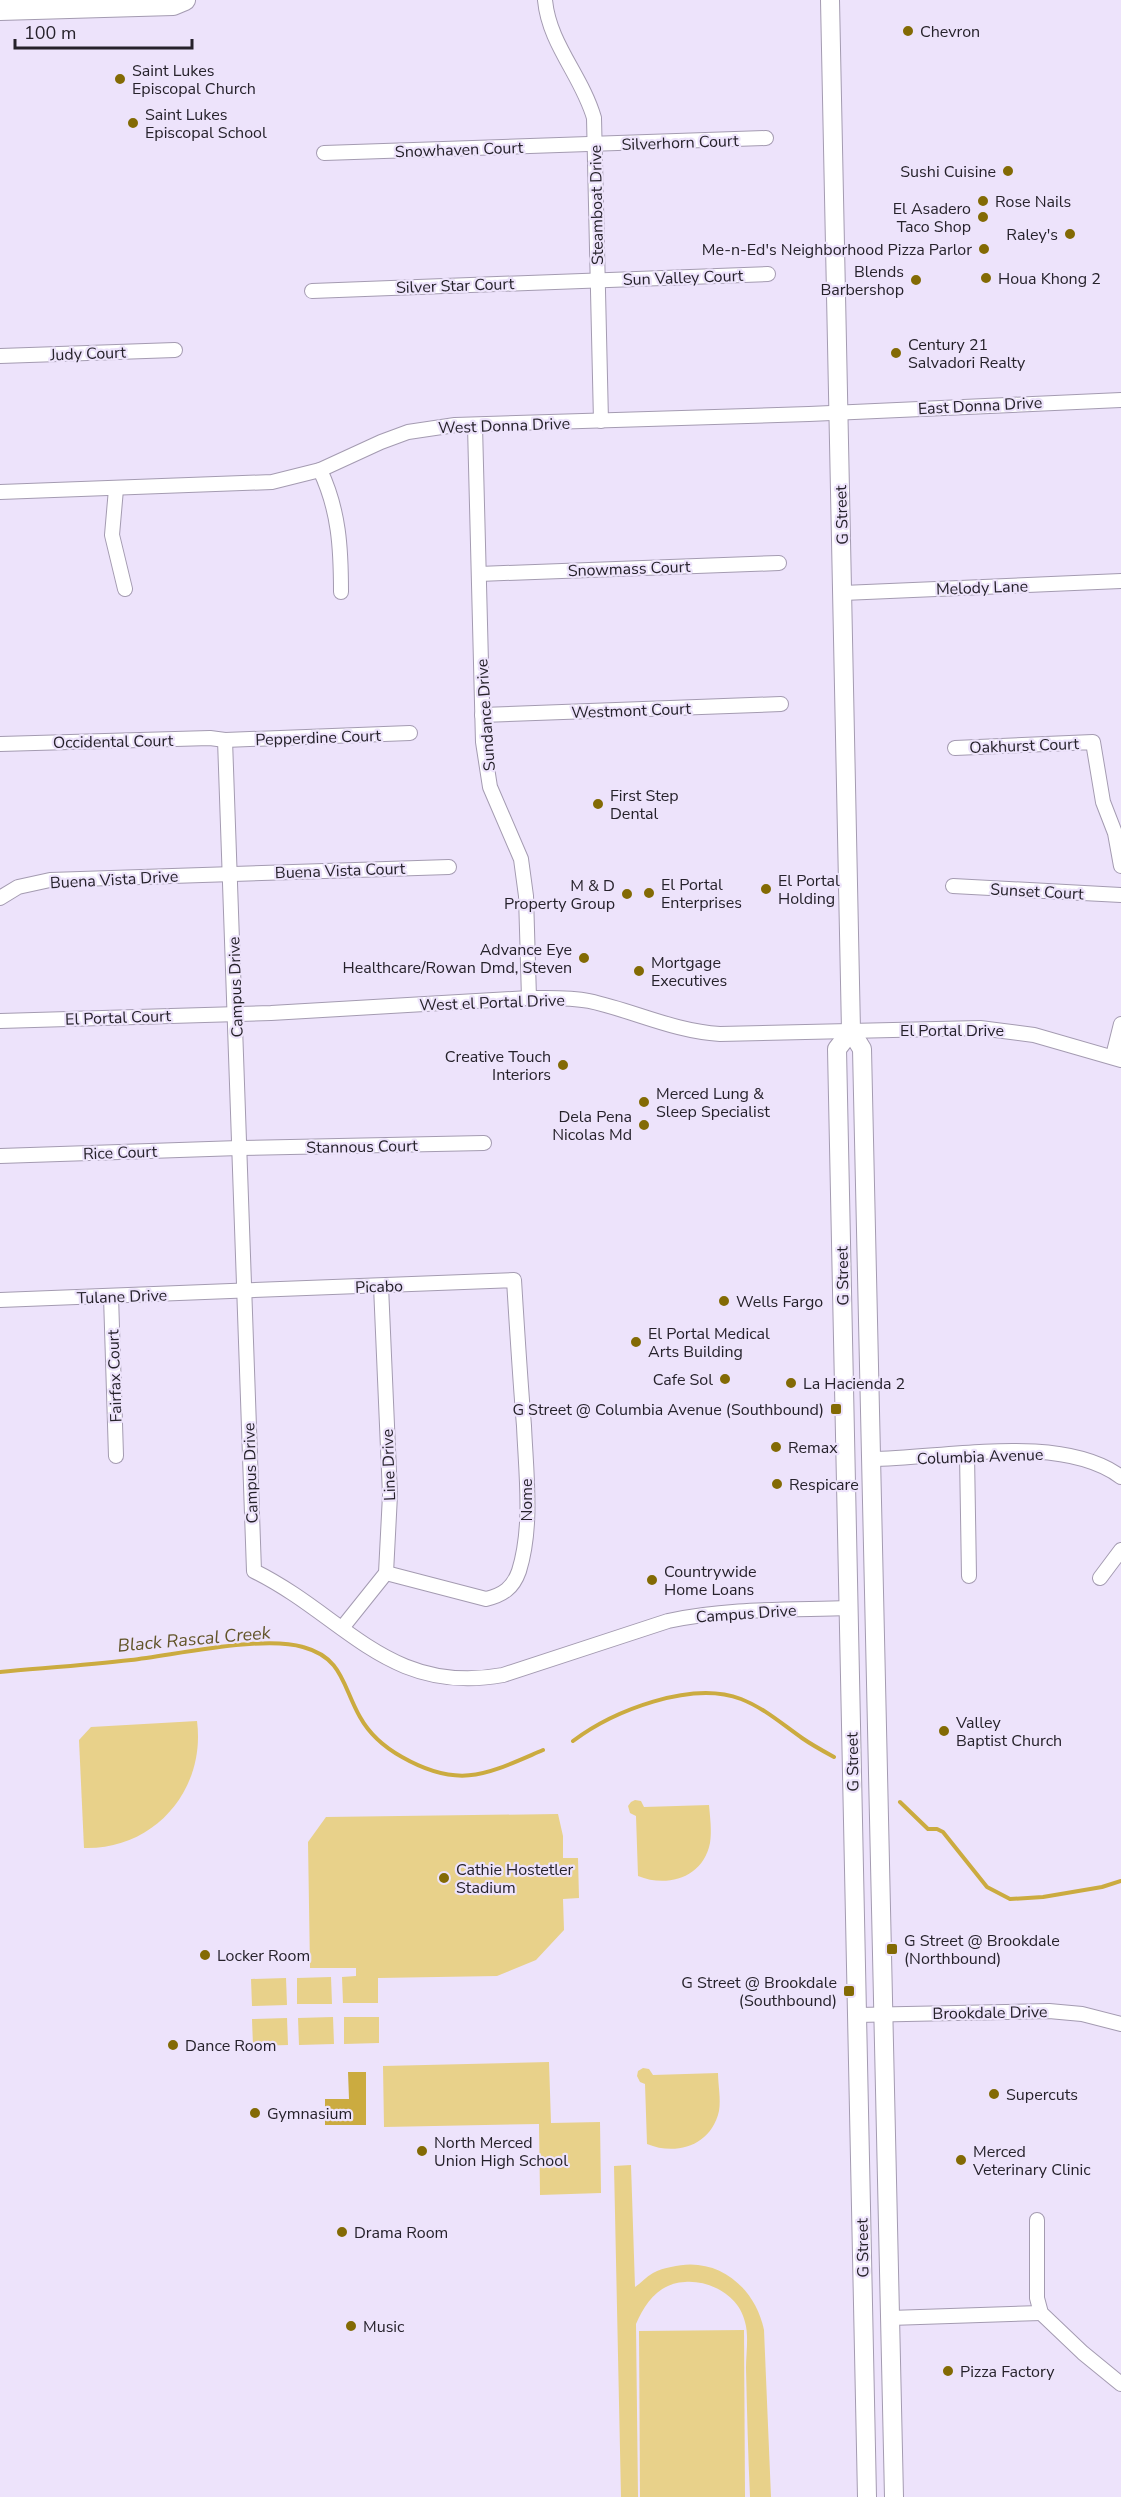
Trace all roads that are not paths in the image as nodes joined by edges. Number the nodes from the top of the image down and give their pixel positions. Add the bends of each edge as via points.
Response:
1 (185, 0) edge
2 (545, 0) edge
3 (830, 0) edge
4 (8, 6) edge
5 (766, 138) dead end
6 (594, 146) junction
7 (324, 153) dead end
8 (768, 274) dead end
9 (597, 280) junction
10 (312, 291) dead end
11 (175, 350) dead end
12 (0, 356) edge
13 (1121, 400) edge
14 (838, 412) junction
15 (601, 421) junction
16 (475, 426) junction
17 (320, 470) junction
18 (116, 489) junction
19 (0, 492) edge
20 (779, 563) dead end
21 (478, 574) junction
22 (1121, 581) edge
23 (125, 589) dead end
24 (341, 592) dead end
25 (843, 593) junction
26 (781, 705) dead end
27 (482, 715) junction
28 (410, 734) dead end
29 (225, 740) junction
30 (0, 744) edge
31 (955, 748) dead end
32 (1121, 866) edge
33 (449, 867) dead end
34 (231, 874) junction
35 (953, 886) dead end
36 (1121, 895) edge
37 (0, 898) edge
38 (529, 998) junction
39 (236, 1014) junction
40 (0, 1021) edge
41 (1121, 1024) edge
42 (851, 1031) junction
43 (1117, 1058) edge
44 (484, 1143) dead end
45 (239, 1148) junction
46 (0, 1156) edge
47 (514, 1280) joint
48 (381, 1286) junction
49 (244, 1292) junction
50 (111, 1296) junction
51 (0, 1300) edge
52 (967, 1454) junction
53 (116, 1456) dead end
54 (871, 1459) junction
55 (1121, 1477) edge
56 (1121, 1550) edge
57 (386, 1573) junction
58 (969, 1576) dead end
59 (1100, 1578) dead end
60 (848, 1608) junction
61 (342, 1628) junction
62 (884, 2014) junction
63 (857, 2015) junction
64 (1121, 2024) edge
65 (1037, 2220) dead end
66 (1041, 2313) junction
67 (863, 2318) junction
68 (890, 2318) junction
69 (1121, 2384) edge
70 (867, 2497) edge
71 (894, 2497) edge

1 - 4 main road via 173,5
2 - 6 street, Steamboat Drive via 555,39 589,102 594,118
3 - 14 street, G Street
5 - 6 street, Silverhorn Court
6 - 7 street, Snowhaven Court
6 - 9 street, Steamboat Drive
8 - 9 street, Sun Valley Court
9 - 10 street, Silver Star Court
9 - 15 street, Steamboat Drive
11 - 12 street, Judy Court
13 - 14 street, East Donna Drive
14 - 15 street, West Donna Drive
14 - 25 street, G Street
15 - 16 street, West Donna Drive
16 - 17 street, West Donna Drive via 408,432
16 - 21 street, Sundance Drive
17 - 18 street, West Donna Drive via 250,484
17 - 24 street via 338,518
18 - 19 street, West Donna Drive
18 - 23 street via 112,535
20 - 21 street, Snowmass Court
21 - 27 street, Sundance Drive
22 - 25 street, Melody Lane
25 - 42 street, G Street
26 - 27 street, Westmont Court
27 - 38 street, Sundance Drive via 490,787 520,859 526,896
28 - 29 street, Pepperdine Court
29 - 30 street, Occidental Court
29 - 34 street, Campus Drive
31 - 32 street, Oakhurst Court via 1093,742 1103,801 1115,833
33 - 34 street, Buena Vista Court
34 - 37 street, Buena Vista Drive via 50,880 18,886
34 - 39 street, Campus Drive
35 - 36 street, Sunset Court
38 - 39 street, West el Portal Drive
38 - 42 street, West el Portal Drive via 588,1000 696,1033
39 - 40 street, El Portal Court
39 - 45 street, Campus Drive
41 - 43 street
42 - 43 street, El Portal Drive via 1010,1030
42 - 54 street, G Street via 862,1049
42 - 60 street, G Street via 837,1049
44 - 45 street, Stannous Court
45 - 46 street, Rice Court
45 - 49 street, Campus Drive
47 - 48 street, Picabo
47 - 57 street, Nome via 527,1524 518,1572 502,1595 486,1599
48 - 49 street, Picabo
48 - 57 street, Line Drive via 390,1495
49 - 50 street, Tulane Drive
49 - 61 street, Campus Drive via 254,1571
50 - 51 street, Tulane Drive
50 - 53 street, Fairfax Court
52 - 54 street, Columbia Avenue
52 - 55 street, Columbia Avenue via 1062,1455 1086,1460
52 - 58 street
54 - 62 street, G Street
56 - 59 street
57 - 61 street
60 - 61 street, Campus Drive via 692,1616 486,1678 446,1678 405,1668
60 - 63 street, G Street
62 - 63 street, Brookdale Drive
62 - 64 street, Brookdale Drive via 1049,2011
62 - 68 street, G Street
63 - 67 street, G Street
65 - 66 street via 1037,2298
66 - 68 street
66 - 69 street
67 - 68 street
67 - 70 street, G Street
68 - 71 street, G Street

